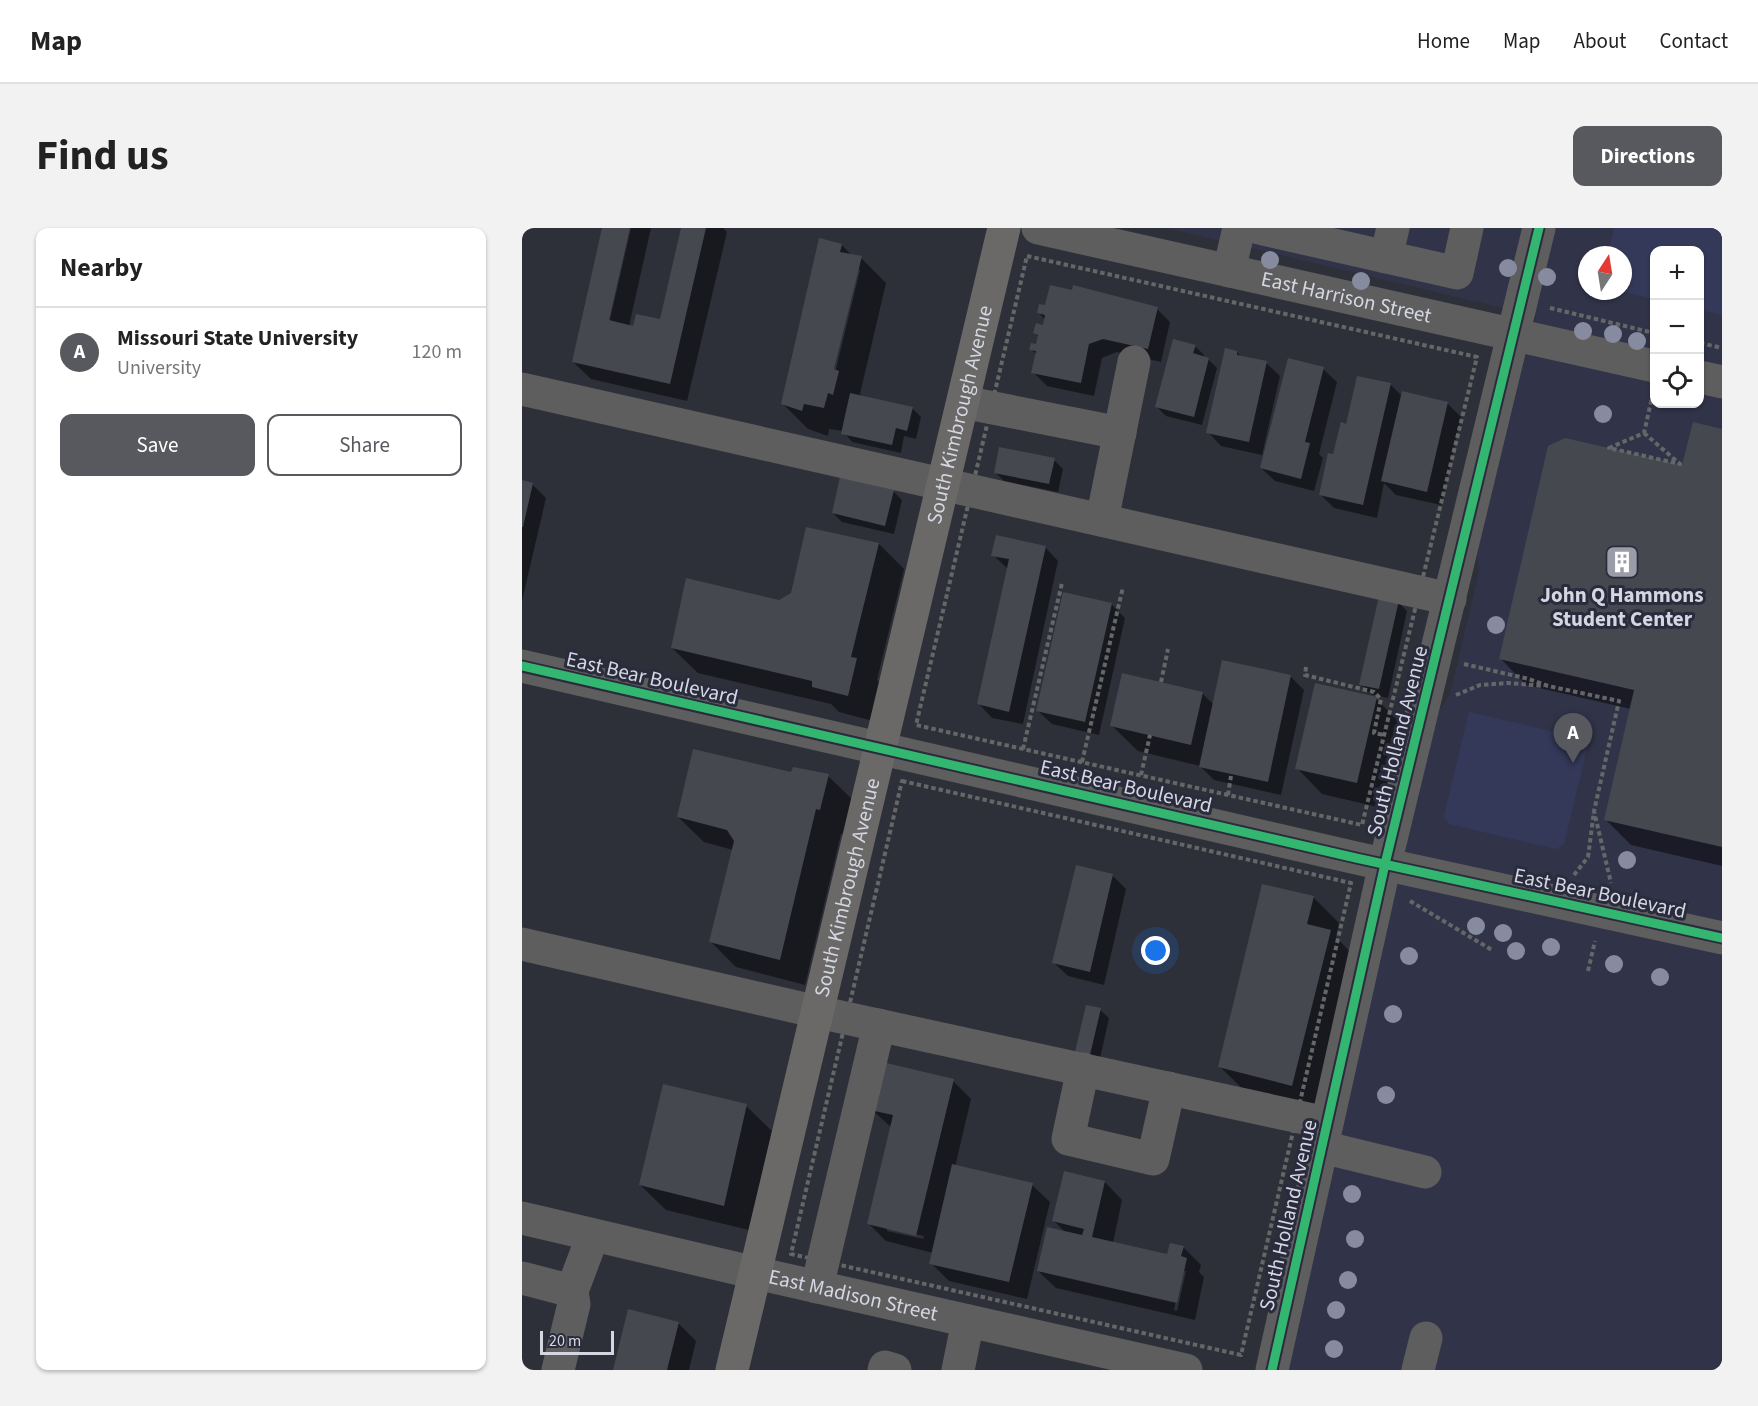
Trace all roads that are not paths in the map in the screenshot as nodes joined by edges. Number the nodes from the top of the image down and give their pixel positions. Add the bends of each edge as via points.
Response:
1 (1005, 228) edge
2 (1239, 228) edge
3 (1259, 228) edge
4 (1467, 228) edge
5 (1539, 228) edge
6 (1318, 234) edge
7 (1107, 236) edge
8 (1162, 241) edge
9 (1033, 242) edge
10 (1390, 243) edge
11 (1229, 271) junction
12 (1307, 288) junction
13 (1514, 334) junction
14 (1134, 362) dead end
15 (1650, 377) edge
16 (1704, 377) edge
17 (1722, 382) edge
18 (522, 389) edge
19 (977, 405) junction
20 (1120, 434) junction
21 (958, 488) junction
22 (1102, 520) junction
23 (1435, 596) junction
24 (522, 666) edge
25 (881, 748) junction
26 (1385, 864) junction
27 (1722, 939) edge
28 (522, 944) edge
29 (818, 1012) junction
30 (879, 1025) junction
31 (1083, 1069) junction
32 (1169, 1088) junction
33 (1325, 1135) junction
34 (1425, 1172) dead end
35 (522, 1218) edge
36 (593, 1235) junction
37 (756, 1274) junction
38 (522, 1278) edge
39 (817, 1287) junction
40 (572, 1291) junction
41 (968, 1321) junction
42 (1426, 1338) dead end
43 (558, 1370) edge
44 (732, 1370) edge
45 (884, 1370) edge
46 (895, 1370) edge
47 (958, 1370) edge
48 (1186, 1370) edge
49 (1272, 1370) edge
50 (1418, 1370) edge

1 - 19 main road, South Kimbrough Avenue
2 - 11 street
3 - 6 street
4 - 10 street via 1457,273
5 - 13 street, South Holland Avenue
6 - 10 street
6 - 12 street
7 - 8 street, East Harrison Street
7 - 9 street, East Harrison Street
8 - 11 street, East Harrison Street
11 - 12 street, East Harrison Street
12 - 13 street, East Harrison Street
13 - 15 street, East Harrison Street
13 - 23 street, South Holland Avenue
14 - 20 street
16 - 17 street
18 - 21 street
19 - 20 street
19 - 21 main road, South Kimbrough Avenue
20 - 22 street
21 - 22 street
21 - 25 main road, South Kimbrough Avenue
22 - 23 street
23 - 26 street, South Holland Avenue
24 - 25 street, East Bear Boulevard
25 - 26 street, East Bear Boulevard
25 - 29 main road, South Kimbrough Avenue
26 - 27 street, East Bear Boulevard
26 - 33 street, South Holland Avenue
28 - 29 street
29 - 30 street
29 - 37 main road, South Kimbrough Avenue
30 - 31 street
30 - 39 street
31 - 32 street
31 - 32 street via 1068,1139 1153,1160
32 - 33 street
33 - 34 street
33 - 49 street, South Holland Avenue
35 - 36 street, East Madison Street
36 - 37 street, East Madison Street
36 - 40 street
37 - 39 street, East Madison Street
37 - 44 main road, South Kimbrough Avenue
38 - 40 street
39 - 41 street, East Madison Street
40 - 43 street via 574,1304
41 - 47 street
41 - 48 street, East Madison Street
42 - 50 street
45 - 46 street

